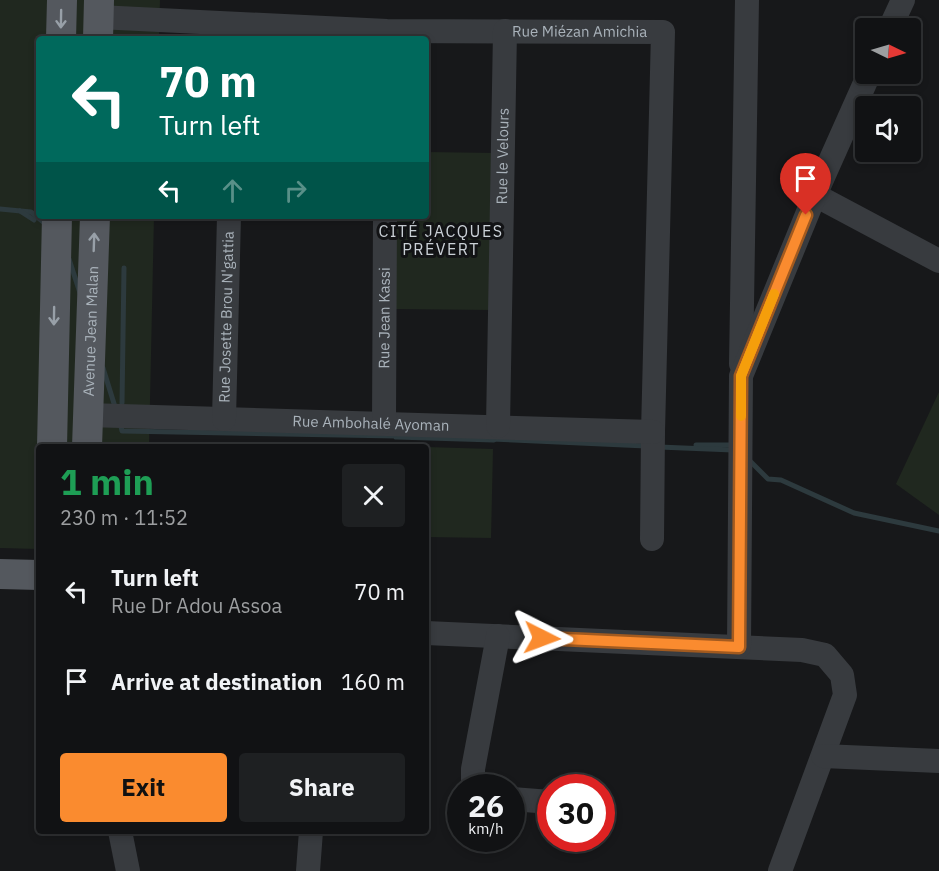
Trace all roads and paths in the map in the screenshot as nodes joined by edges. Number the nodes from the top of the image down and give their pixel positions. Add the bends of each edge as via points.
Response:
1 (62, 0) edge
2 (747, 0) edge
3 (903, 0) edge
4 (895, 18) edge
5 (98, 19) edge
6 (234, 31) edge
7 (505, 31) junction
8 (387, 35) edge
9 (61, 36) edge
10 (865, 84) edge
11 (815, 195) junction
12 (57, 219) edge
13 (95, 219) edge
14 (230, 219) edge
15 (385, 219) edge
16 (939, 261) edge
17 (741, 376) junction
18 (87, 415) junction
19 (224, 418) junction
20 (384, 423) junction
21 (498, 426) junction
22 (653, 432) junction
23 (52, 444) edge
24 (87, 444) edge
25 (652, 539) dead end
26 (0, 574) edge
27 (36, 575) edge
28 (429, 633) edge
29 (498, 636) junction
30 (739, 647) junction
31 (823, 756) junction
32 (939, 761) edge
33 (473, 774) edge
34 (121, 834) edge
35 (311, 834) edge
36 (128, 871) edge
37 (308, 871) edge
38 (780, 871) edge

1 -> 9 main road
2 - 17 street
3 - 4 street
5 - 6 street, Rue Miézan Amichia
6 - 8 street, Rue Miézan Amichia
7 - 8 street, Rue Miézan Amichia
7 - 21 street, Rue le Velours
7 - 22 street, Rue Miézan Amichia via 663,32
10 - 11 street
11 - 16 street
11 - 17 street
12 -> 23 main road
18 -> 13 main road, Avenue Jean Malan
14 - 19 street, Rue Josette Brou N'gattia
15 - 20 street, Rue Jean Kassi
17 - 30 street
18 - 19 street, Rue Ambohalé Ayoman
18 - 24 main road, Avenue Jean Malan
19 - 20 street, Rue Ambohalé Ayoman
20 - 21 street, Rue Ambohalé Ayoman
21 - 22 street, Rue Ambohalé Ayoman
22 - 25 street, Rue Miézan Amichia
26 - 27 main road
28 - 29 street
29 - 30 street
29 - 33 street
30 - 31 street via 825,655 842,675 845,695
31 - 32 street
31 - 38 street
34 - 36 street
35 - 37 street

